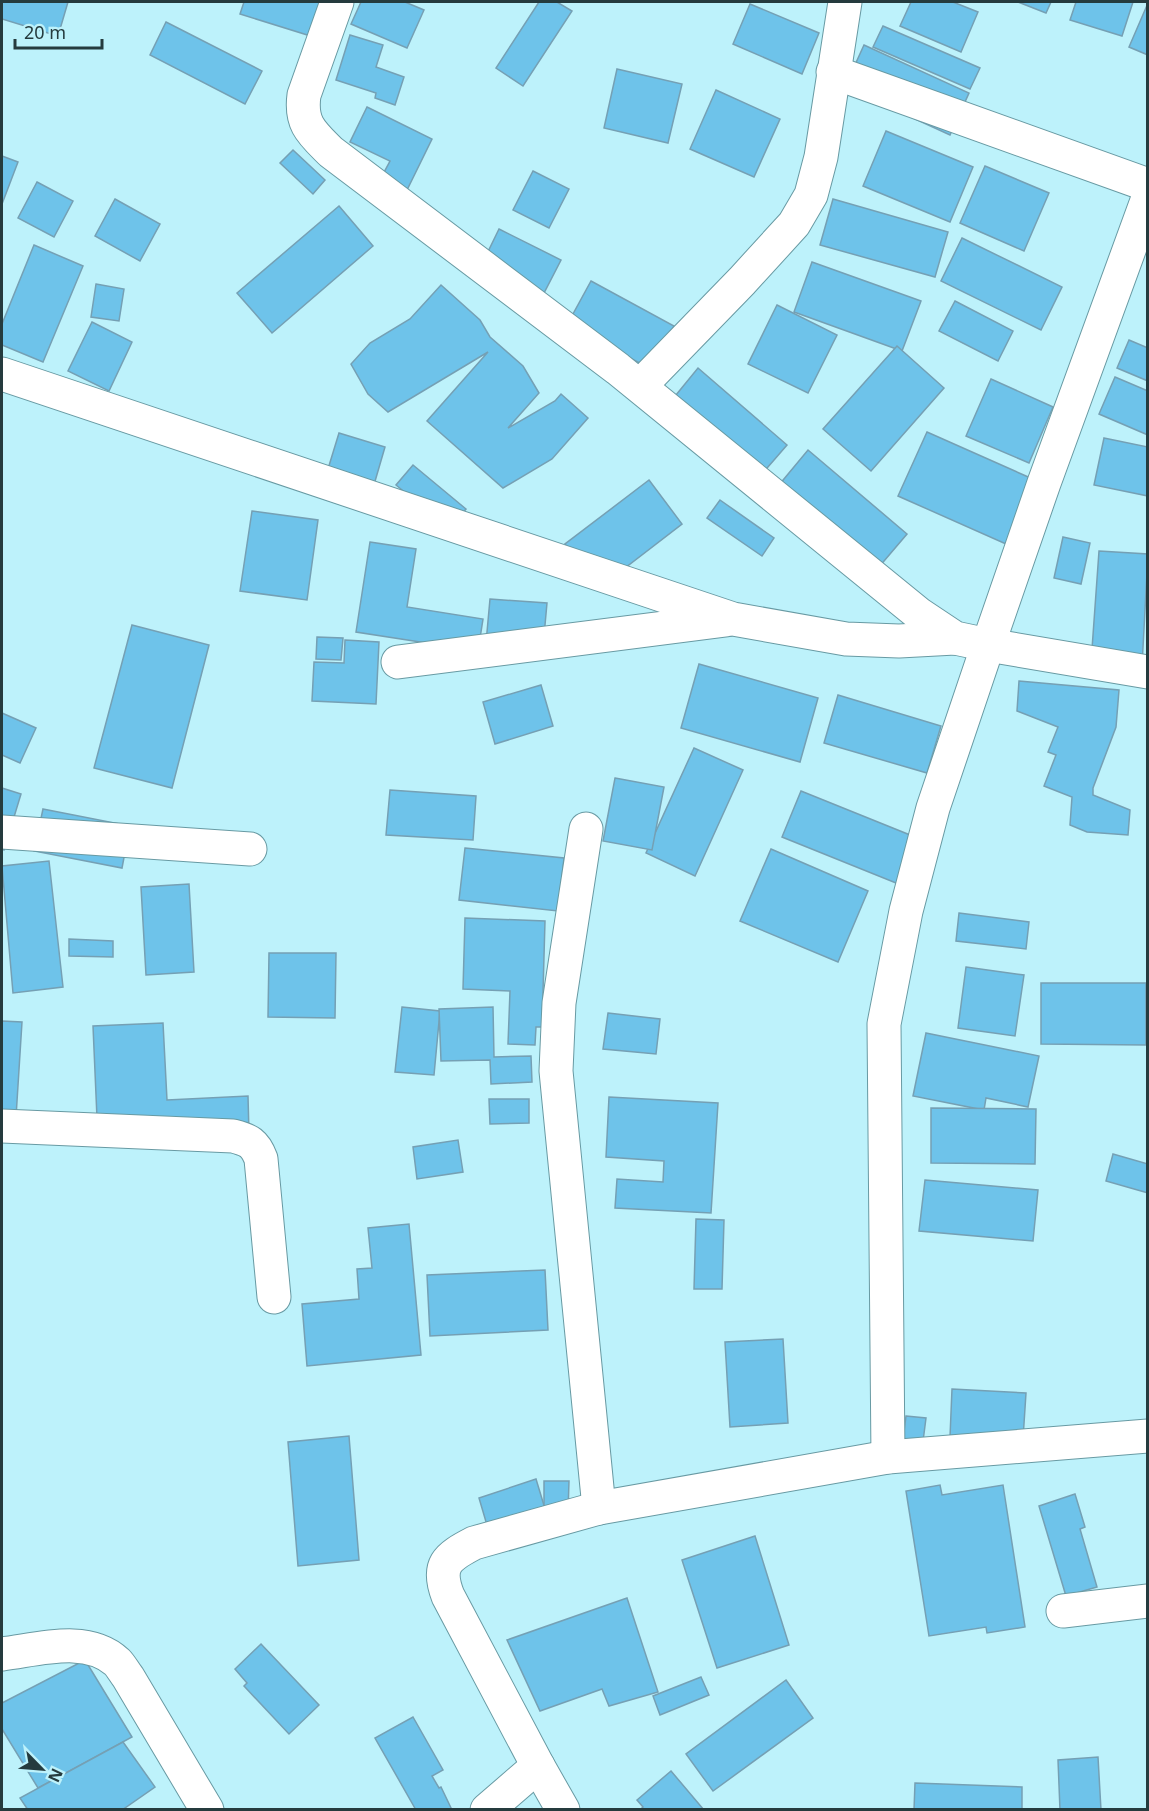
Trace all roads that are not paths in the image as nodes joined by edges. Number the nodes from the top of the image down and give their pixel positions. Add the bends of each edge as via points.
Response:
1 (336, 2) edge
2 (839, 3) edge
3 (833, 72) junction
4 (1148, 185) edge
5 (1148, 198) edge
6 (2, 374) edge
7 (640, 386) junction
8 (733, 619) junction
9 (955, 638) junction
10 (988, 645) junction
11 (398, 662) dead end
12 (1148, 672) edge
13 (586, 829) dead end
14 (2, 832) edge
15 (250, 849) dead end
16 (2, 1126) edge
17 (274, 1297) dead end
18 (1148, 1436) edge
19 (888, 1457) junction
20 (599, 1508) junction
21 (1148, 1602) edge
22 (1063, 1611) dead end
23 (2, 1654) edge
24 (538, 1766) junction
25 (207, 1809) edge
26 (487, 1809) edge
27 (563, 1809) edge

1 - 7 street via 304,95 301,111 307,125 331,152
2 - 3 street
3 - 4 street
3 - 7 street via 821,157 811,195 794,224
5 - 10 street
6 - 8 street
7 - 9 street via 919,614
8 - 9 street via 846,639
8 - 11 street
9 - 10 street
10 - 12 street
10 - 19 street via 933,808 906,911 884,1024
13 - 20 street via 559,1004 556,1071
14 - 15 street
16 - 17 street via 232,1136 247,1140 256,1146 261,1159
18 - 19 street
19 - 20 street
20 - 24 street via 474,1543 455,1553 444,1565 441,1579 448,1596
21 - 22 street
23 - 25 street via 84,1646 116,1661
24 - 26 street
24 - 27 street

